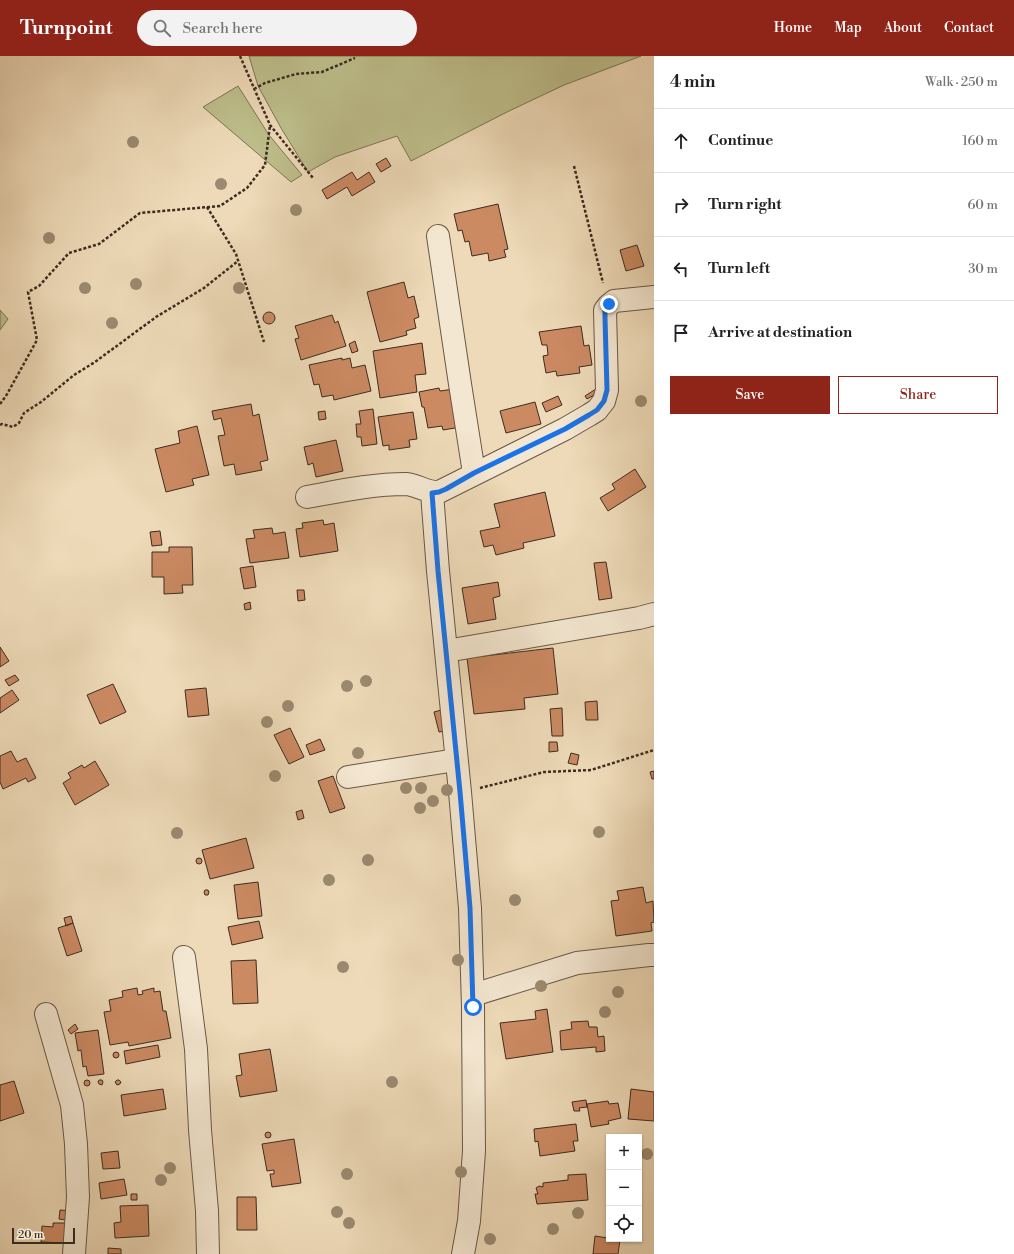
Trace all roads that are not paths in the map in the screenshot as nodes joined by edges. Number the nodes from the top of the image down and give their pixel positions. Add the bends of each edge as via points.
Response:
1 (438, 236) dead end
2 (654, 297) edge
3 (474, 473) junction
4 (432, 493) junction
5 (307, 497) dead end
6 (654, 614) edge
7 (446, 651) junction
8 (456, 760) junction
9 (348, 777) dead end
10 (654, 956) edge
11 (184, 957) dead end
12 (473, 995) junction
13 (46, 1014) dead end
14 (74, 1254) edge
15 (208, 1254) edge
16 (463, 1254) edge

1 - 3 street
2 - 3 street via 614,301 605,310 607,390 604,401 597,410 565,429
3 - 4 street via 446,489
4 - 5 street via 412,484 392,484
4 - 7 street
6 - 7 street
7 - 8 street
8 - 9 street
8 - 12 street via 470,908
10 - 12 street via 577,963
11 - 15 street via 196,1049
12 - 16 street via 474,1150 469,1221
13 - 14 street via 72,1105 78,1197

